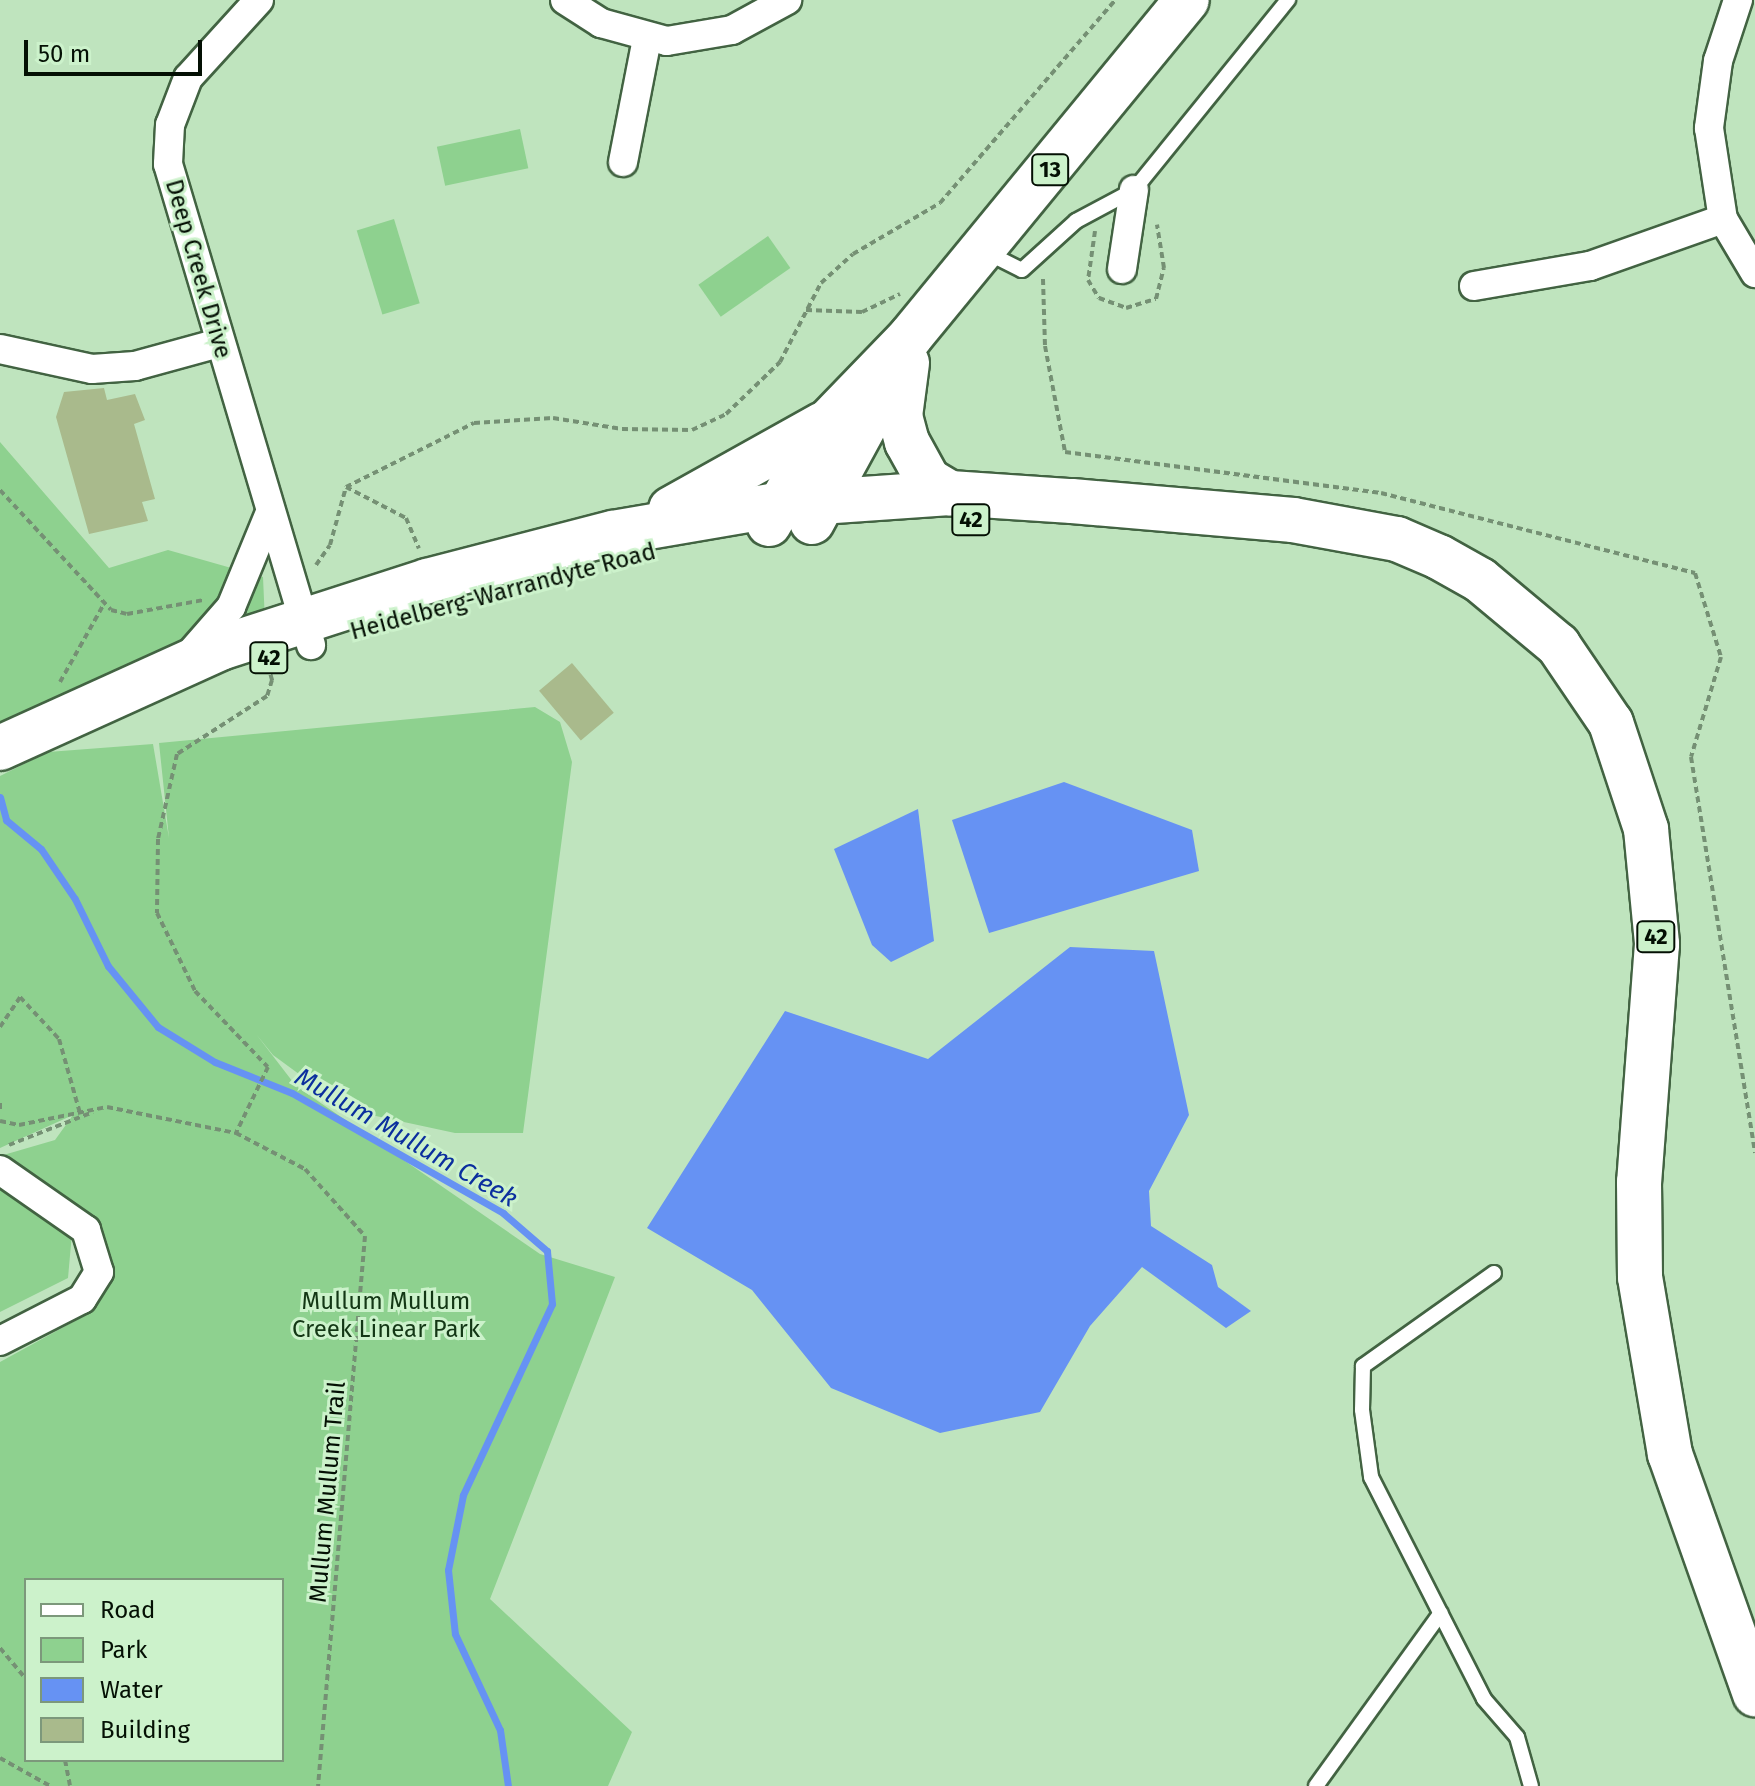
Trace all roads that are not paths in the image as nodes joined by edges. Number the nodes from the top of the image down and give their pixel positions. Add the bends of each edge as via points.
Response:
1 (259, 0) edge
2 (565, 0) edge
3 (787, 0) edge
4 (1187, 0) edge
5 (1288, 0) edge
6 (1738, 0) edge
7 (647, 38) junction
8 (623, 162) dead end
9 (1134, 190) junction
10 (1723, 219) junction
11 (983, 250) junction
12 (1122, 269) dead end
13 (1755, 273) edge
14 (1474, 286) dead end
15 (910, 337) junction
16 (219, 343) junction
17 (0, 349) edge
18 (827, 423) junction
19 (950, 493) junction
20 (1133, 510) junction
21 (269, 515) junction
22 (793, 517) junction
23 (613, 533) junction
24 (303, 620) junction
25 (178, 667) junction
26 (119, 692) junction
27 (0, 748) edge
28 (0, 1170) edge
29 (1494, 1273) dead end
30 (0, 1341) edge
31 (1441, 1613) junction
32 (1755, 1694) edge
33 (1316, 1786) edge
34 (1531, 1786) edge

1 - 16 street, Deep Creek Drive via 188,78 168,134 171,188
2 - 7 street via 601,23
3 - 7 street via 732,30 687,40
4 - 11 main road, 13
5 - 9 lane
6 - 10 street via 1718,61 1709,128
7 - 8 street
9 - 11 lane via 1076,221 1022,270
9 - 12 street
10 - 13 street
10 - 14 street via 1590,266
11 - 15 main road, 13
15 - 18 main road, 13
15 - 19 main road via 900,416 928,480
15 - 22 main road, 13
16 - 17 street via 135,366 92,369
16 - 21 street, Deep Creek Drive
18 - 22 main road, 13
18 - 23 main road via 698,498
19 - 20 main road, Heidelberg-Warrandyte Road / 42
19 - 22 main road, Heidelberg-Warrandyte Road / 42
20 - 22 main road, Heidelberg-Warrandyte Road / 42
20 - 32 main road, Heidelberg-Warrandyte Road / 42 via 1293,520 1397,539 1439,557 1480,580 1558,645 1611,723 1646,829 1654,890 1657,944 1639,1182 1640,1277 1653,1379 1670,1454
21 - 24 street, Deep Creek Drive
21 - 25 street via 231,607
22 - 23 main road, Heidelberg-Warrandyte Road / 42
22 - 24 main road, Heidelberg-Warrandyte Road / 42
23 - 24 main road, Heidelberg-Warrandyte Road / 42 via 427,581
24 - 25 main road, Heidelberg-Warrandyte Road / 42
24 - 26 main road, Heidelberg-Warrandyte Road / 42 via 266,658 195,680
25 - 26 main road, Heidelberg-Warrandyte Road / 42
26 - 27 main road, Heidelberg-Warrandyte Road / 42 via 44,709
28 - 30 street via 86,1230 99,1272 82,1299
29 - 31 lane via 1363,1366 1371,1477
31 - 33 lane
31 - 34 lane via 1484,1699 1517,1737

